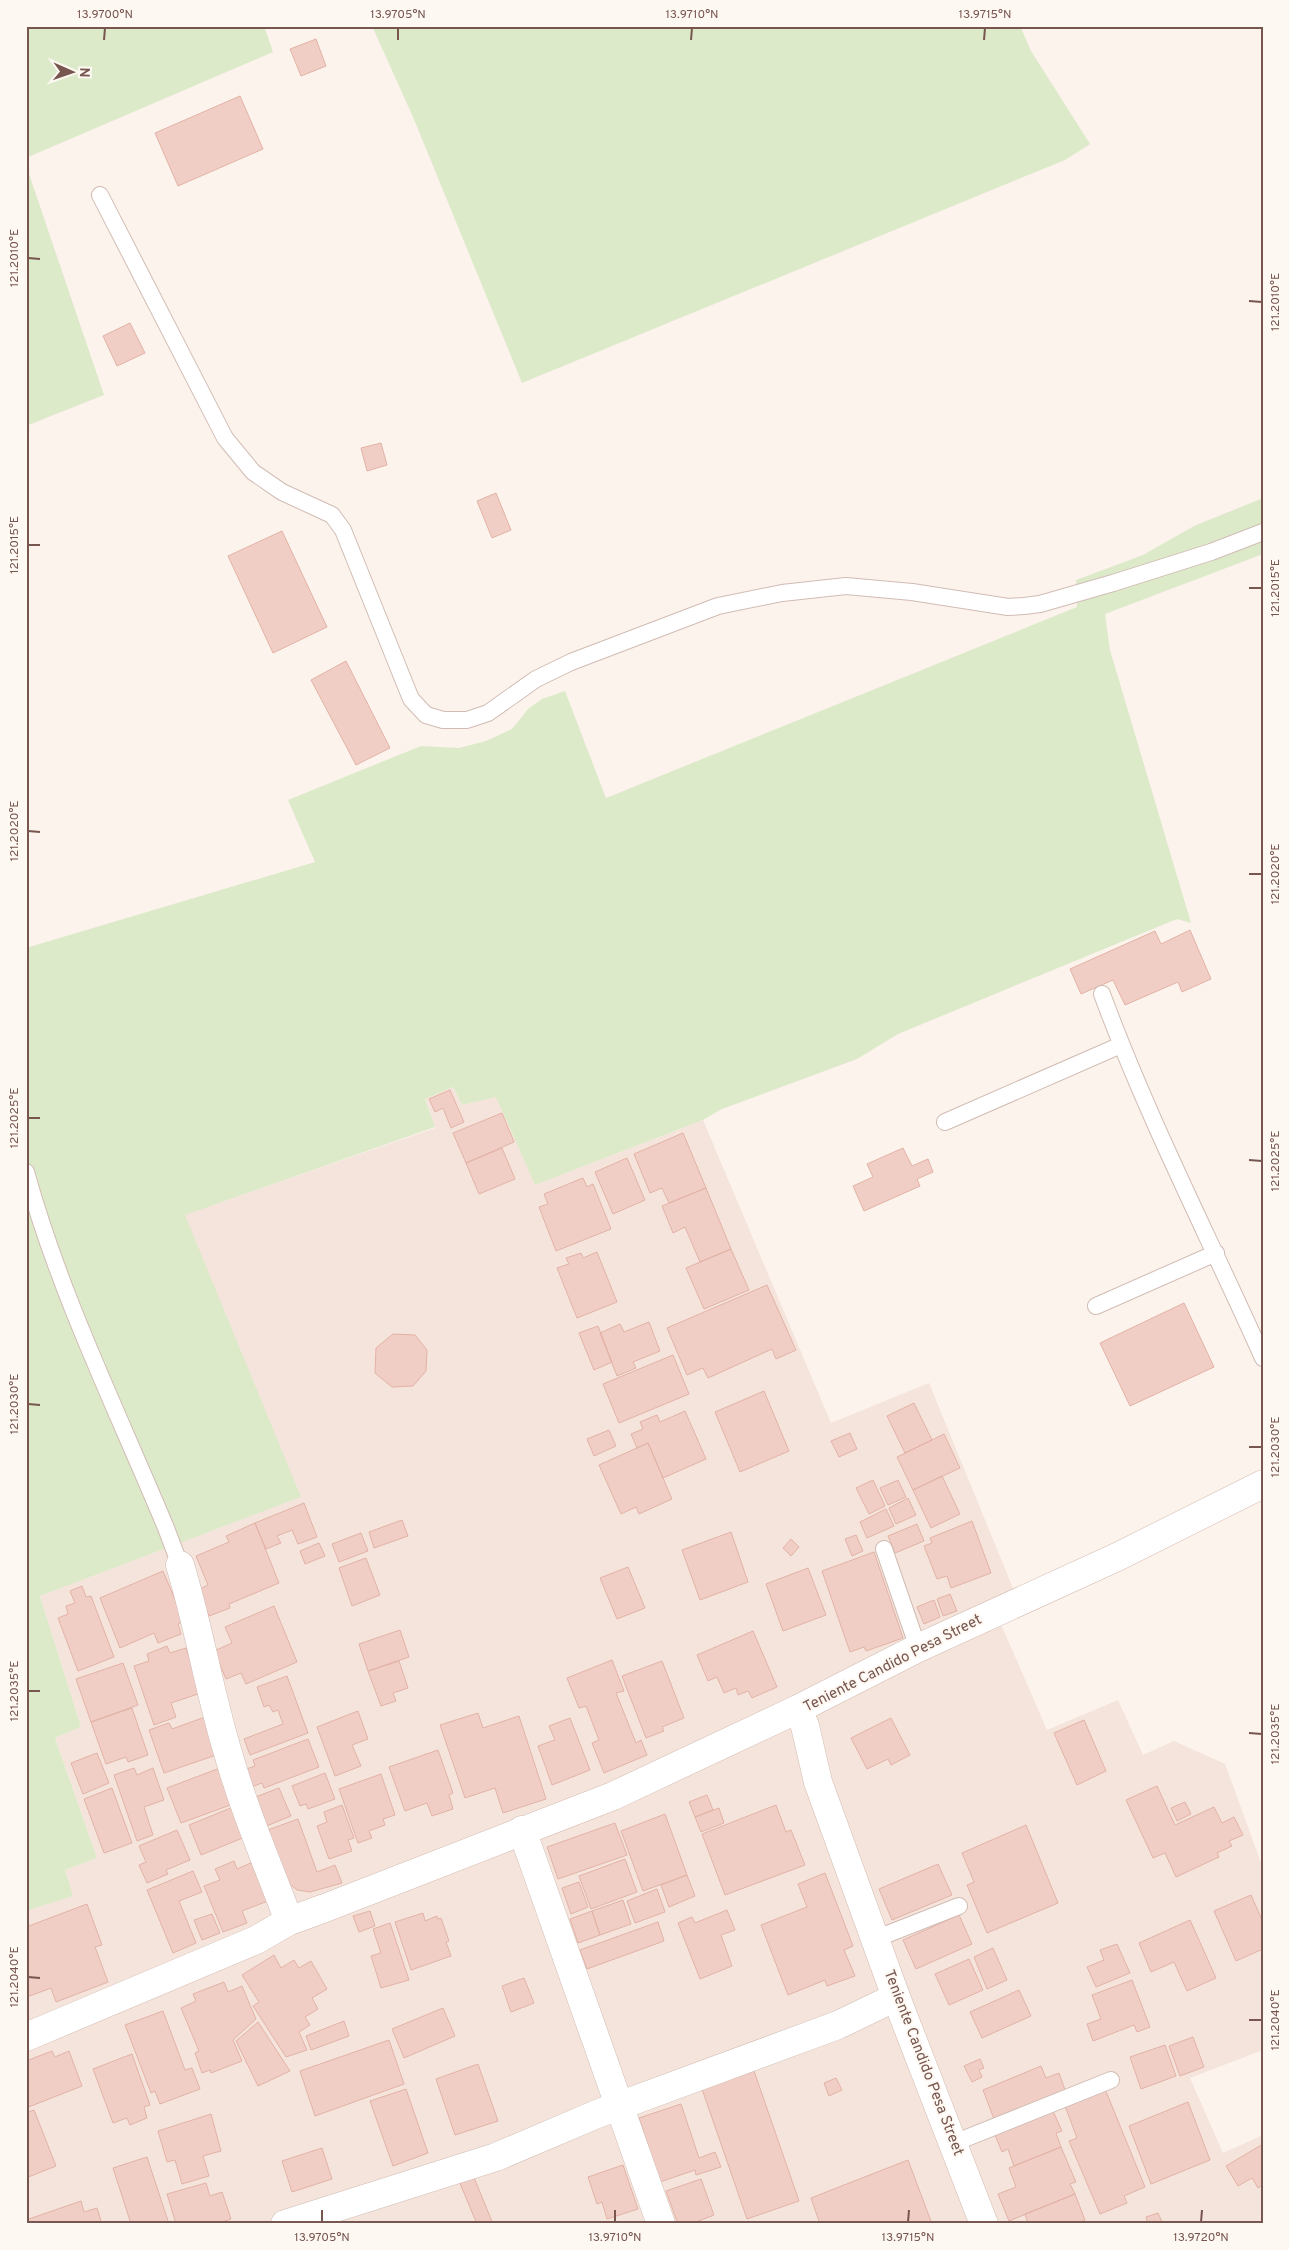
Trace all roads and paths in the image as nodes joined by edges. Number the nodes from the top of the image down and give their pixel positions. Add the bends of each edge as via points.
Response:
1 (100, 194) dead end
2 (1263, 532) edge
3 (1102, 994) dead end
4 (1121, 1045) junction
5 (945, 1122) dead end
6 (26, 1172) edge
7 (1216, 1253) junction
8 (1096, 1306) dead end
9 (1263, 1358) edge
10 (1263, 1484) edge
11 (884, 1549) dead end
12 (180, 1565) joint
13 (918, 1648) junction
14 (798, 1709) junction
15 (522, 1830) junction
16 (958, 1906) dead end
17 (289, 1921) junction
18 (875, 1939) junction
19 (896, 1997) junction
20 (26, 2037) edge
21 (1111, 2080) dead end
22 (620, 2105) junction
23 (954, 2143) junction
24 (315, 2219) edge
25 (284, 2224) edge
26 (661, 2224) edge
27 (984, 2224) edge

1 - 2 lane via 226,438 253,472 282,492 332,516 338,523 410,699 426,715 443,720 467,720 488,713 536,679 571,662 718,606 782,593 846,586 912,592 1008,607 1040,604 1210,552
3 - 4 lane
4 - 5 lane
4 - 7 lane via 1143,1101
6 - 12 lane via 67,1293
7 - 8 lane
7 - 9 lane
10 - 13 street, Teniente Candido Pesa Street via 1117,1557
11 - 13 lane
12 - 17 street via 220,1727
13 - 14 street, Teniente Candido Pesa Street
14 - 15 street via 613,1796
14 - 18 street, Teniente Candido Pesa Street via 818,1782
15 - 17 street
15 - 22 street
16 - 18 lane
17 - 20 street via 256,1940
18 - 19 street, Teniente Candido Pesa Street
19 - 22 street via 803,2039
19 - 23 street, Teniente Candido Pesa Street
21 - 23 lane
22 - 24 street via 496,2157
22 - 26 street
23 - 27 street, Teniente Candido Pesa Street
24 - 25 street

